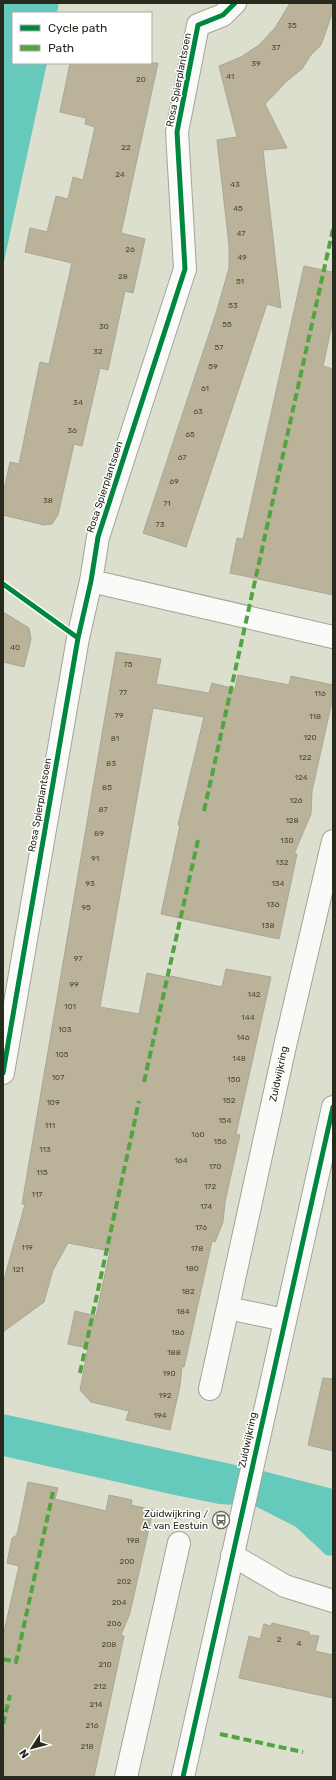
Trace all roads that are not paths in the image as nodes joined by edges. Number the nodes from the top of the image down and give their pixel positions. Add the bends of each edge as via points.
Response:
1 (235, 3) edge
2 (91, 581) junction
3 (333, 637) edge
4 (333, 841) edge
5 (3, 1073) edge
6 (333, 1107) edge
7 (228, 1308) junction
8 (285, 1320) junction
9 (210, 1389) dead end
10 (179, 1543) dead end
11 (232, 1555) junction
12 (333, 1601) edge
13 (126, 1777) edge
14 (182, 1777) edge

1 - 2 street, Rosa Spierplantsoen via 224,15 198,26 177,132 185,269 98,537
2 - 3 street
2 - 5 street, Rosa Spierplantsoen via 78,638
4 - 7 street, Zuidwijkring
6 - 8 street, Zuidwijkring
7 - 8 street
7 - 9 street, Zuidwijkring
8 - 11 street, Zuidwijkring
10 - 13 street
11 - 12 street via 285,1586
11 - 14 street, Zuidwijkring

